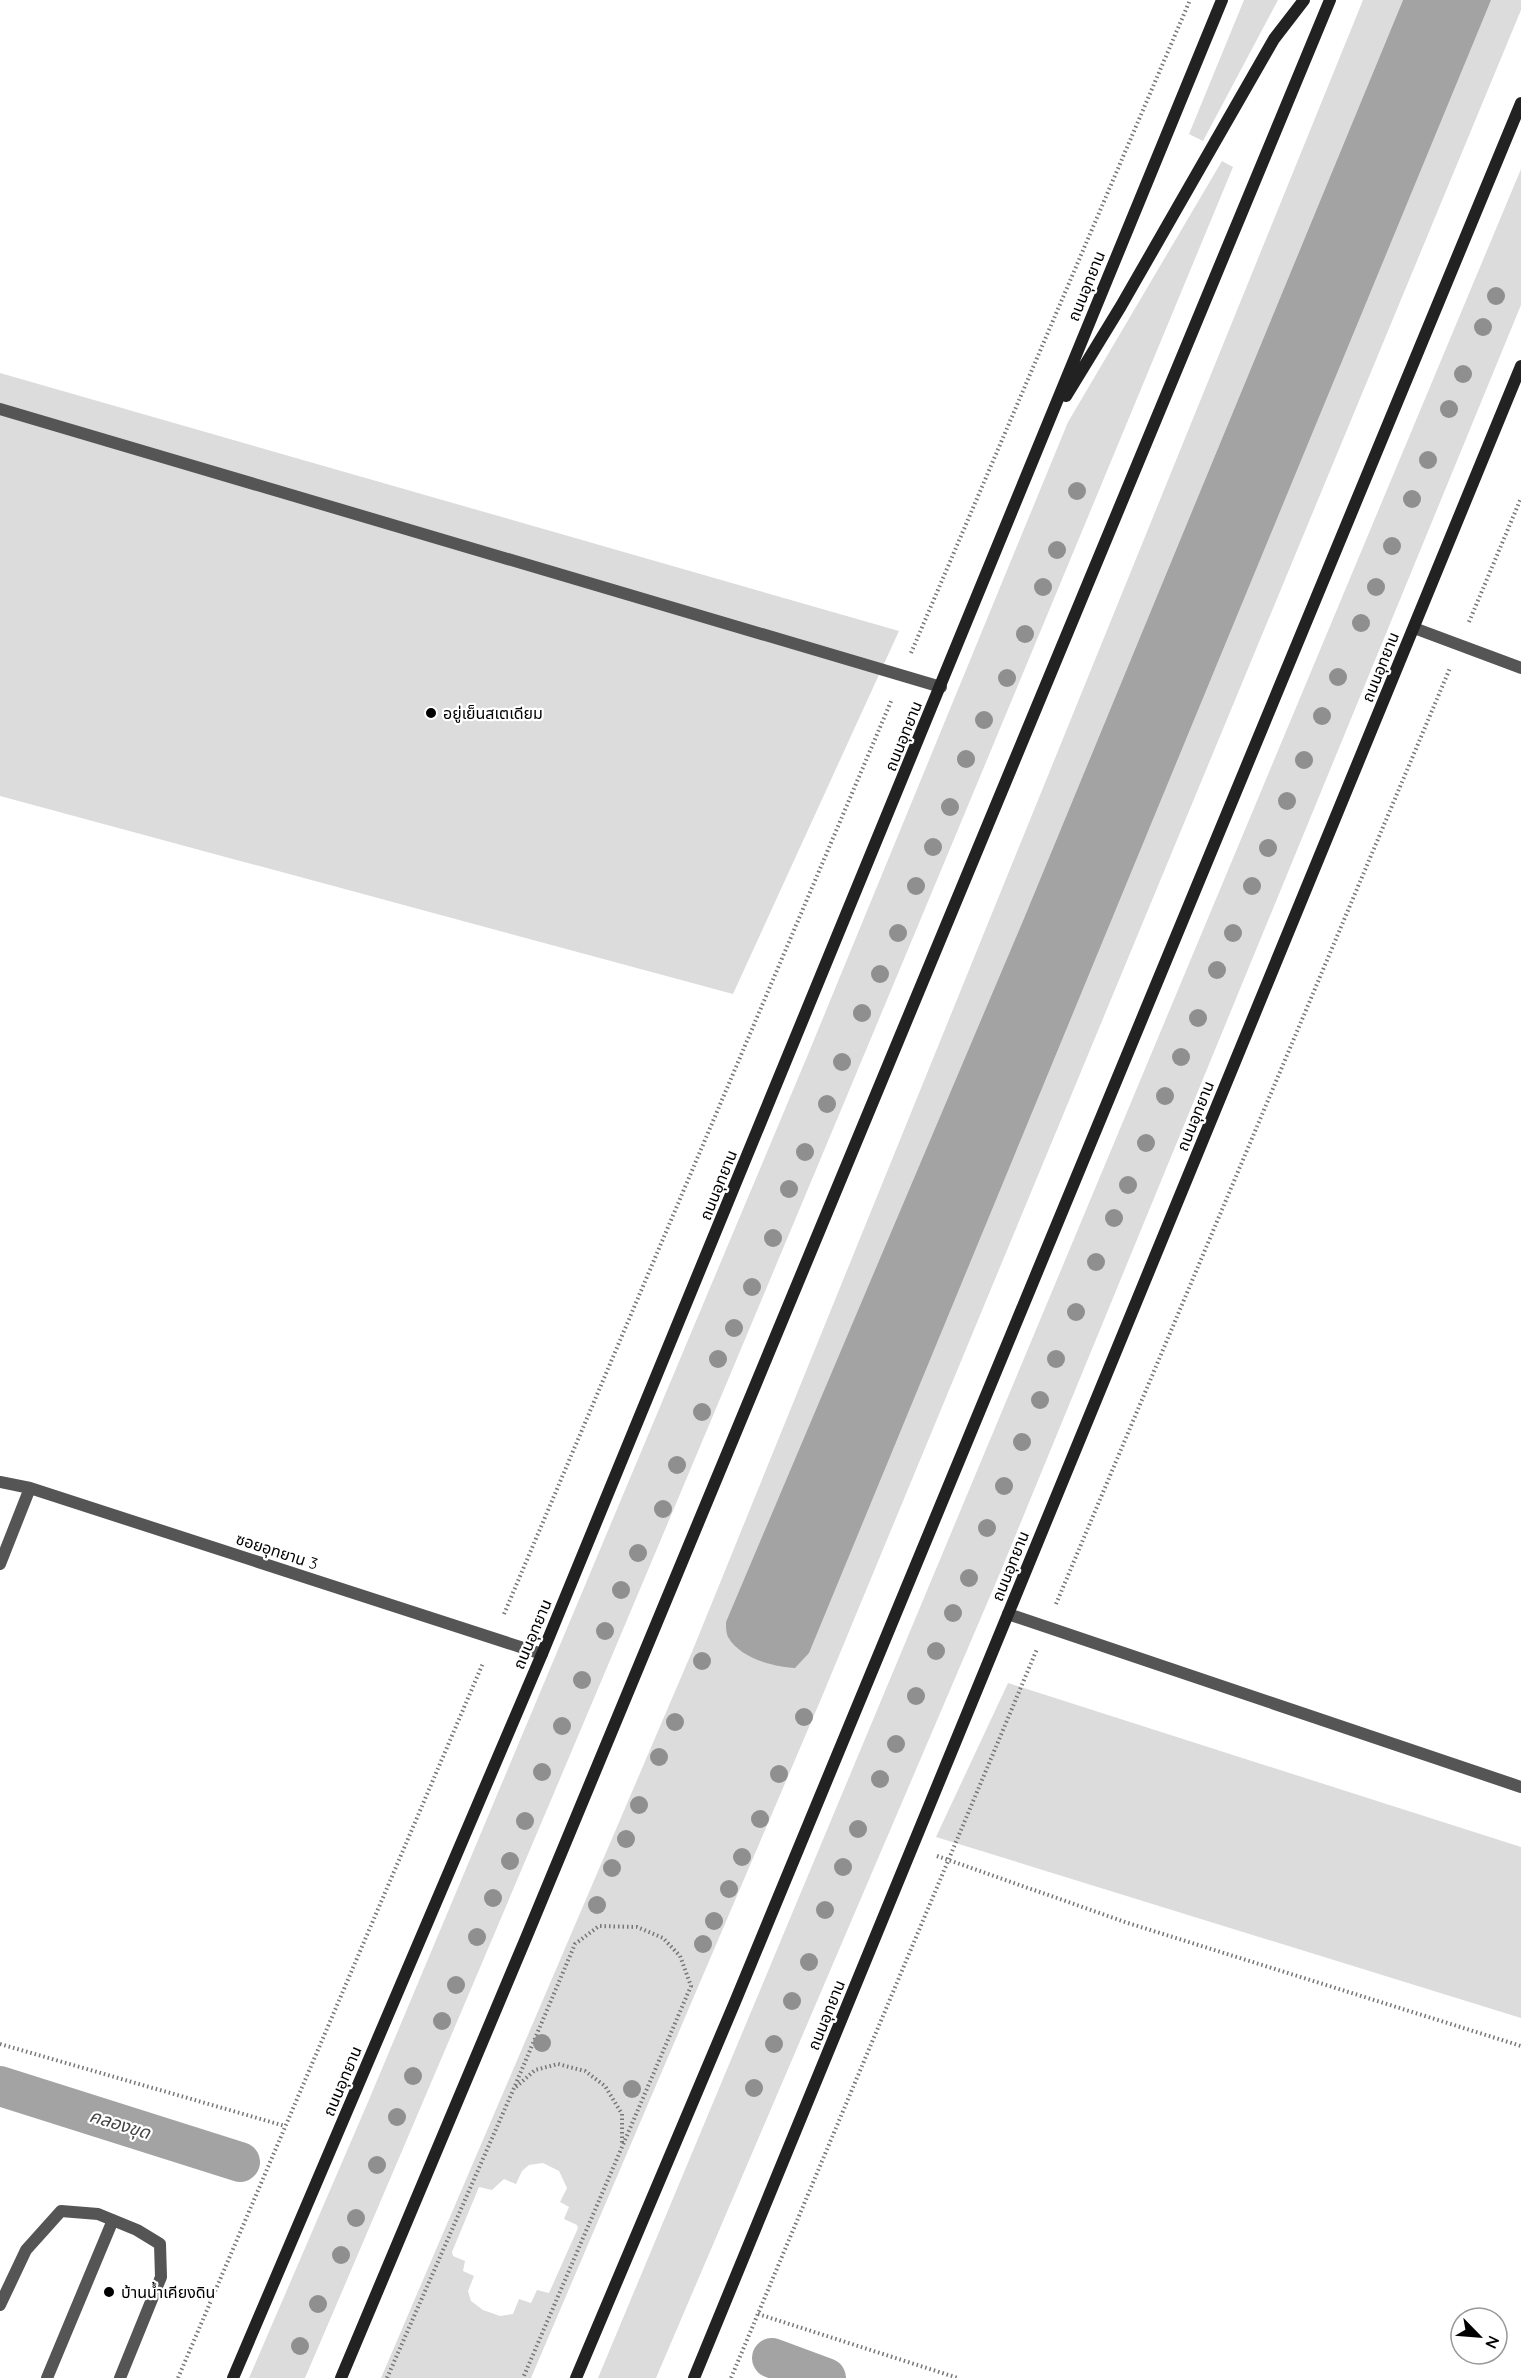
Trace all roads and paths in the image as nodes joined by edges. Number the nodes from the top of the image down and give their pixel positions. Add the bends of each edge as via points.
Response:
1 (1190, 0) edge
2 (1221, 0) edge
3 (1304, 0) edge
4 (1330, 0) edge
5 (1521, 103) edge
6 (1521, 366) edge
7 (0, 409) edge
8 (1045, 431) junction
9 (1521, 498) edge
10 (1414, 628) junction
11 (1459, 646) junction
12 (1521, 668) edge
13 (902, 675) junction
14 (941, 687) junction
15 (0, 1482) edge
16 (30, 1488) junction
17 (0, 1564) edge
18 (1008, 1614) junction
19 (1047, 1627) junction
20 (493, 1639) junction
21 (542, 1654) junction
22 (1521, 1787) edge
23 (913, 1847) junction
24 (949, 1860) junction
25 (0, 2044) edge
26 (1521, 2046) edge
27 (514, 2088) junction
28 (285, 2126) junction
29 (622, 2147) junction
30 (113, 2220) junction
31 (0, 2305) edge
32 (758, 2314) junction
33 (47, 2378) edge
34 (120, 2378) edge
35 (178, 2378) edge
36 (233, 2378) edge
37 (341, 2378) edge
38 (387, 2378) edge
39 (523, 2378) edge
40 (576, 2378) edge
41 (694, 2378) edge
42 (731, 2378) edge
43 (958, 2378) edge

1 - 13 path
2 - 8 main road, ถนนอุทยาน
3 - 8 main road via 1274,39
4 - 37 main road
5 - 40 main road
6 - 10 main road, ถนนอุทยาน
7 - 13 street
8 - 14 main road, ถนนอุทยาน
9 - 11 path
10 - 11 street
10 - 18 main road, ถนนอุทยาน
11 - 12 street
11 - 19 path
13 - 14 street
13 - 20 path
14 - 21 main road, ถนนอุทยาน
15 - 16 street, ซอยอุทยาน 3
16 - 17 street
16 - 20 street, ซอยอุทยาน 3
18 - 19 street
18 - 23 main road, ถนนอุทยาน
19 - 22 street
19 - 24 path
20 - 21 street, ซอยอุทยาน 3
20 - 28 path
21 - 36 main road, ถนนอุทยาน
23 - 24 path
23 - 41 main road, ถนนอุทยาน
24 - 26 path via 1128,1923
24 - 32 path
25 - 28 path
27 - 29 path via 535,2070 558,2064 585,2072 605,2086 622,2114
27 - 29 path via 575,1944 599,1926 638,1927 663,1938 680,1956 691,1986
27 - 38 path
28 - 35 path
29 - 39 path
30 - 31 street via 98,2214 61,2211 26,2250
30 - 33 street
30 - 34 street via 160,2244 161,2277
32 - 42 path
32 - 43 path

